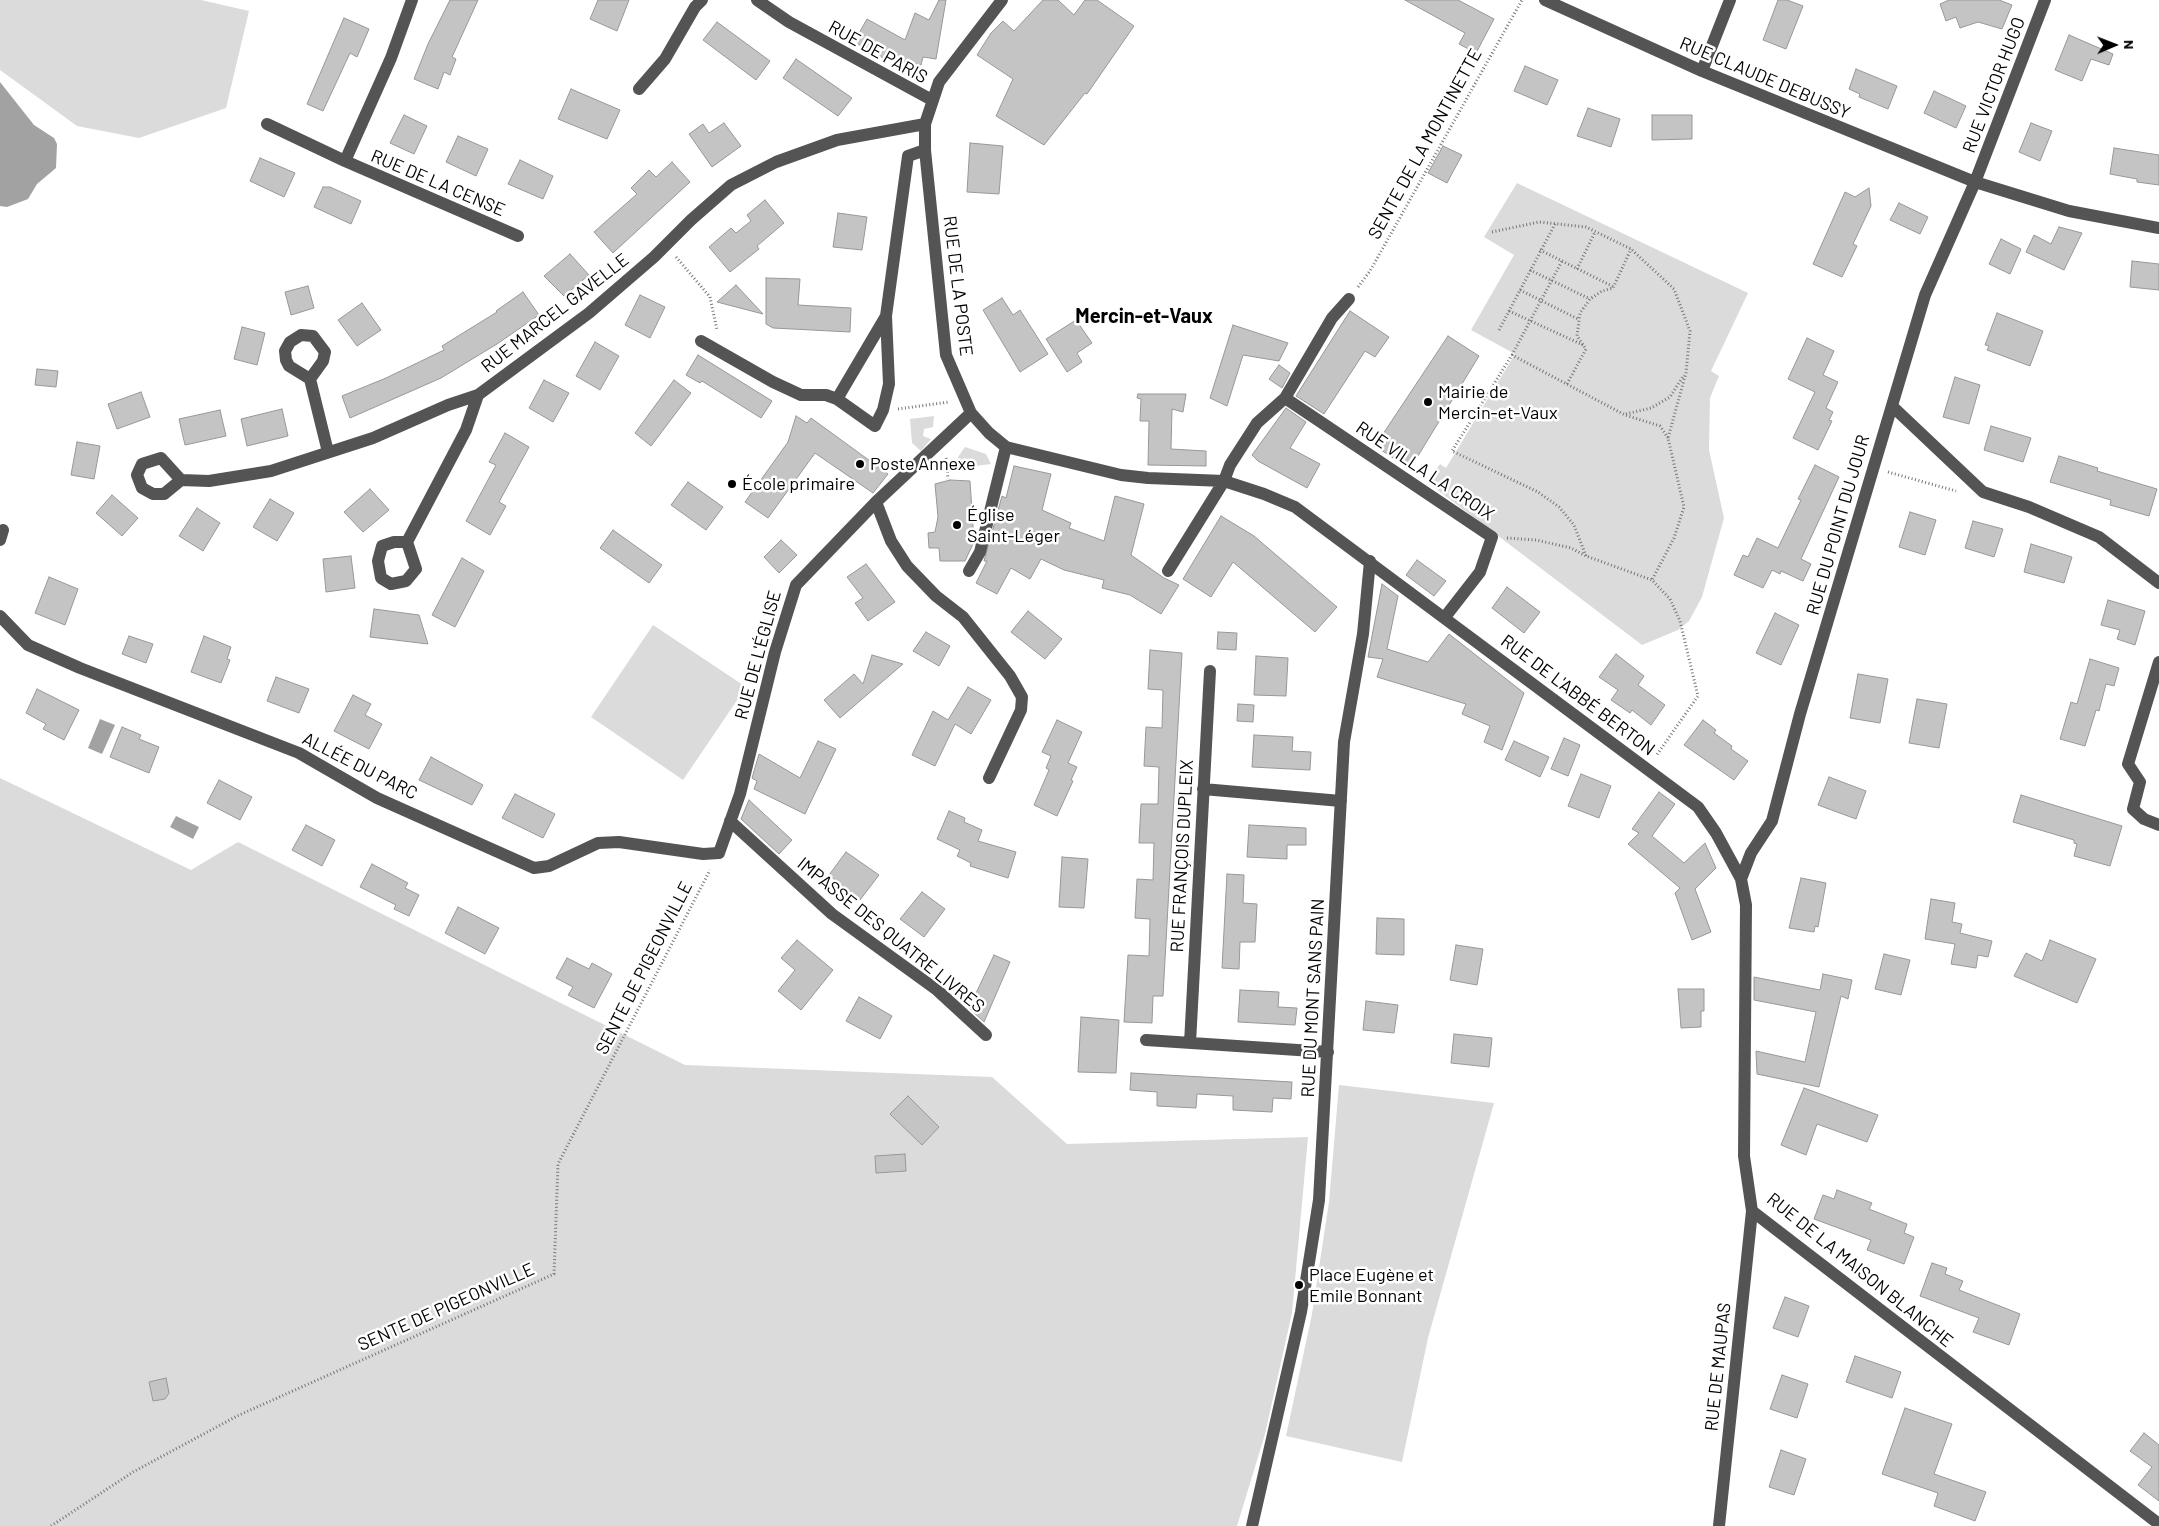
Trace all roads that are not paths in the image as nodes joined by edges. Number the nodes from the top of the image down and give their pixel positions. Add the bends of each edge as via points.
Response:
1 (412, 0) edge
2 (702, 0) edge
3 (757, 0) edge
4 (1002, 0) edge
5 (1545, 0) edge
6 (1730, 0) edge
7 (2045, 0) edge
8 (1702, 71) junction
9 (639, 89) dead end
10 (932, 100) junction
11 (267, 124) dead end
12 (925, 124) junction
13 (925, 150) junction
14 (344, 161) junction
15 (1975, 182) junction
16 (2159, 228) edge
17 (518, 236) dead end
18 (1349, 299) road end
19 (886, 316) junction
20 (701, 341) dead end
21 (310, 379) dead end
22 (478, 395) junction
23 (1285, 398) junction
24 (836, 399) junction
25 (1892, 406) junction
26 (971, 413) junction
27 (1006, 447) junction
28 (328, 452) junction
29 (181, 480) dead end
30 (1224, 481) junction
31 (876, 502) junction
32 (407, 542) dead end
33 (1370, 561) junction
34 (970, 570) dead end
35 (1168, 571) dead end
36 (2159, 583) edge
37 (0, 616) edge
38 (1445, 617) junction
39 (2159, 662) edge
40 (1210, 672) dead end
41 (989, 778) dead end
42 (1204, 789) junction
43 (1341, 800) junction
44 (730, 821) junction
45 (2159, 825) edge
46 (719, 853) joint
47 (1740, 879) junction
48 (986, 1035) dead end
49 (1146, 1040) dead end
50 (1190, 1043) junction
51 (1328, 1052) junction
52 (1752, 1211) junction
53 (2159, 1524) edge
54 (1252, 1526) edge
55 (1720, 1526) edge

1 - 14 street, RUE DE LA CENSE via 392,58
2 - 9 street via 665,59
3 - 10 street, RUE DE PARIS via 789,22
4 - 10 street, RUE DE LA POSTE via 939,82
5 - 8 street, RUE CLAUDE DEBUSSY
6 - 8 street
7 - 15 street, RUE VICTOR HUGO
8 - 15 street, RUE CLAUDE DEBUSSY
10 - 12 street, RUE DE LA POSTE
11 - 14 street, RUE DE LA CENSE
12 - 13 street, RUE DE LA POSTE
12 - 22 street, RUE MARCEL GAVELLE via 837,140 776,162 731,185 589,312
13 - 19 street via 908,156
13 - 26 street, RUE DE LA POSTE via 946,355
14 - 17 street, RUE DE LA CENSE
15 - 16 street, RUE CLAUDE DEBUSSY via 2069,211
15 - 25 street, RUE DU POINT DU JOUR via 1925,295
18 - 23 street via 1332,318
19 - 24 street
19 - 24 street via 888,384 883,410 875,426
20 - 24 street via 801,395 826,395
21 - 28 street
22 - 28 street, RUE MARCEL GAVELLE via 373,438
22 - 32 street via 466,430
23 - 30 street via 1257,423 1230,465
23 - 38 street, RUE VILLA LA CROIX via 1492,537 1480,572
25 - 36 street via 1983,492 2098,536
25 - 47 street, RUE DU POINT DU JOUR via 1800,714 1772,821 1751,853
26 - 27 street, RUE DE LA POSTE
26 - 31 street, RUE DE L'ÉGLISE
27 - 30 street, RUE DE LA POSTE via 1121,474
27 - 34 street via 980,552
28 - 29 street, RUE MARCEL GAVELLE via 241,478 208,482
30 - 33 street, RUE DE LA POSTE via 1295,508
30 - 35 street
31 - 41 street via 891,541 906,566 963,618 1010,676 1022,697 1021,710
31 - 44 street, RUE DE L'ÉGLISE via 796,585
33 - 38 street, RUE DE L'ABBÉ BERTON
33 - 43 street, RUE DU MONT SANS PAIN via 1363,634 1344,742
37 - 46 street, ALLÉE DU PARC via 28,645 299,753 377,798 534,868 549,866 598,843 619,842 703,854
38 - 47 street, RUE DE L'ABBÉ BERTON via 1698,807 1716,832
39 - 45 street via 2128,764 2140,782 2133,809 2144,819
40 - 42 street, RUE FRANÇOIS DUPLEIX
42 - 43 street
42 - 50 street, RUE FRANÇOIS DUPLEIX
43 - 51 street, RUE DU MONT SANS PAIN
44 - 46 street, RUE DE L'ÉGLISE
44 - 48 street, IMPASSE DES QUATRE LIVRES via 832,914 937,990
47 - 52 street, RUE DE LA MAISON BLANCHE via 1746,905 1744,1156
49 - 50 street
50 - 51 street
51 - 54 street, RUE DU MONT SANS PAIN via 1319,1200 1301,1312
52 - 53 street, RUE DE LA MAISON BLANCHE
52 - 55 street, RUE DE MAUPAS

